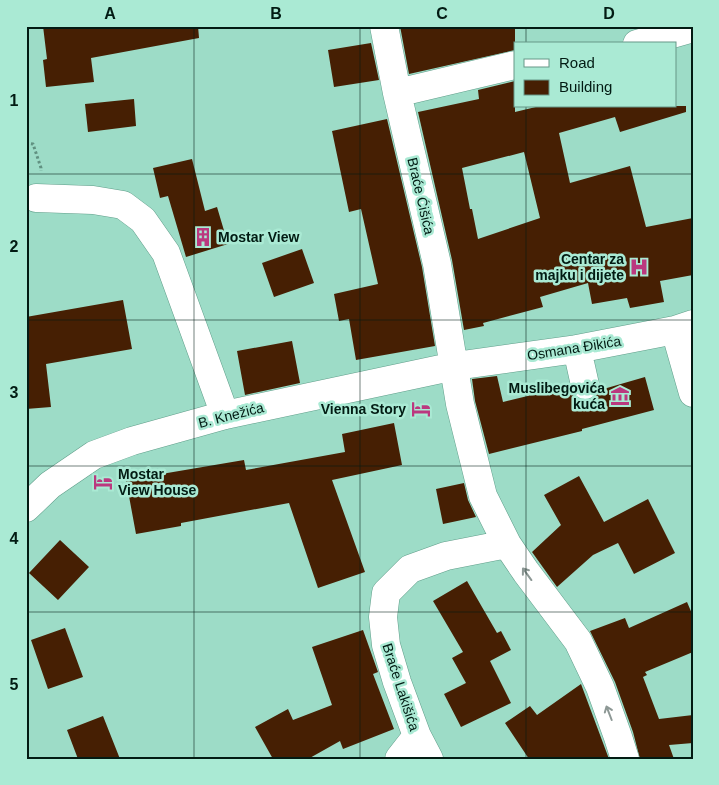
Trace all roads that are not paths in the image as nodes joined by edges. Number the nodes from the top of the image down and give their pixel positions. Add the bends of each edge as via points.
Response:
1 (384, 26) edge
2 (693, 28) edge
3 (644, 42) edge
4 (514, 65) edge
5 (396, 93) junction
6 (36, 198) dead end
7 (684, 327) edge
8 (577, 349) junction
9 (455, 366) junction
10 (585, 385) dead end
11 (693, 393) edge
12 (225, 415) junction
13 (26, 508) edge
14 (507, 544) junction
15 (423, 747) edge
16 (399, 759) edge
17 (625, 759) edge

1 - 5 street, Braće Ćišića
2 - 3 street
4 - 5 street
5 - 9 street, Braće Ćišića via 437,264
6 - 12 street via 94,200 123,205 143,220 166,252
7 - 8 street, Osmana Đikića
7 - 11 street
8 - 9 street, Osmana Đikića
8 - 10 street
9 - 12 street, B. Knežića
9 - 14 street via 460,404 483,496
12 - 13 street, B. Knežića via 94,454 50,485
14 - 15 street, Braće Lakišića via 446,556 410,569 386,594 383,617 386,645
17 -> 14 street via 600,687 578,640
15 - 16 street, Braće Lakišića

